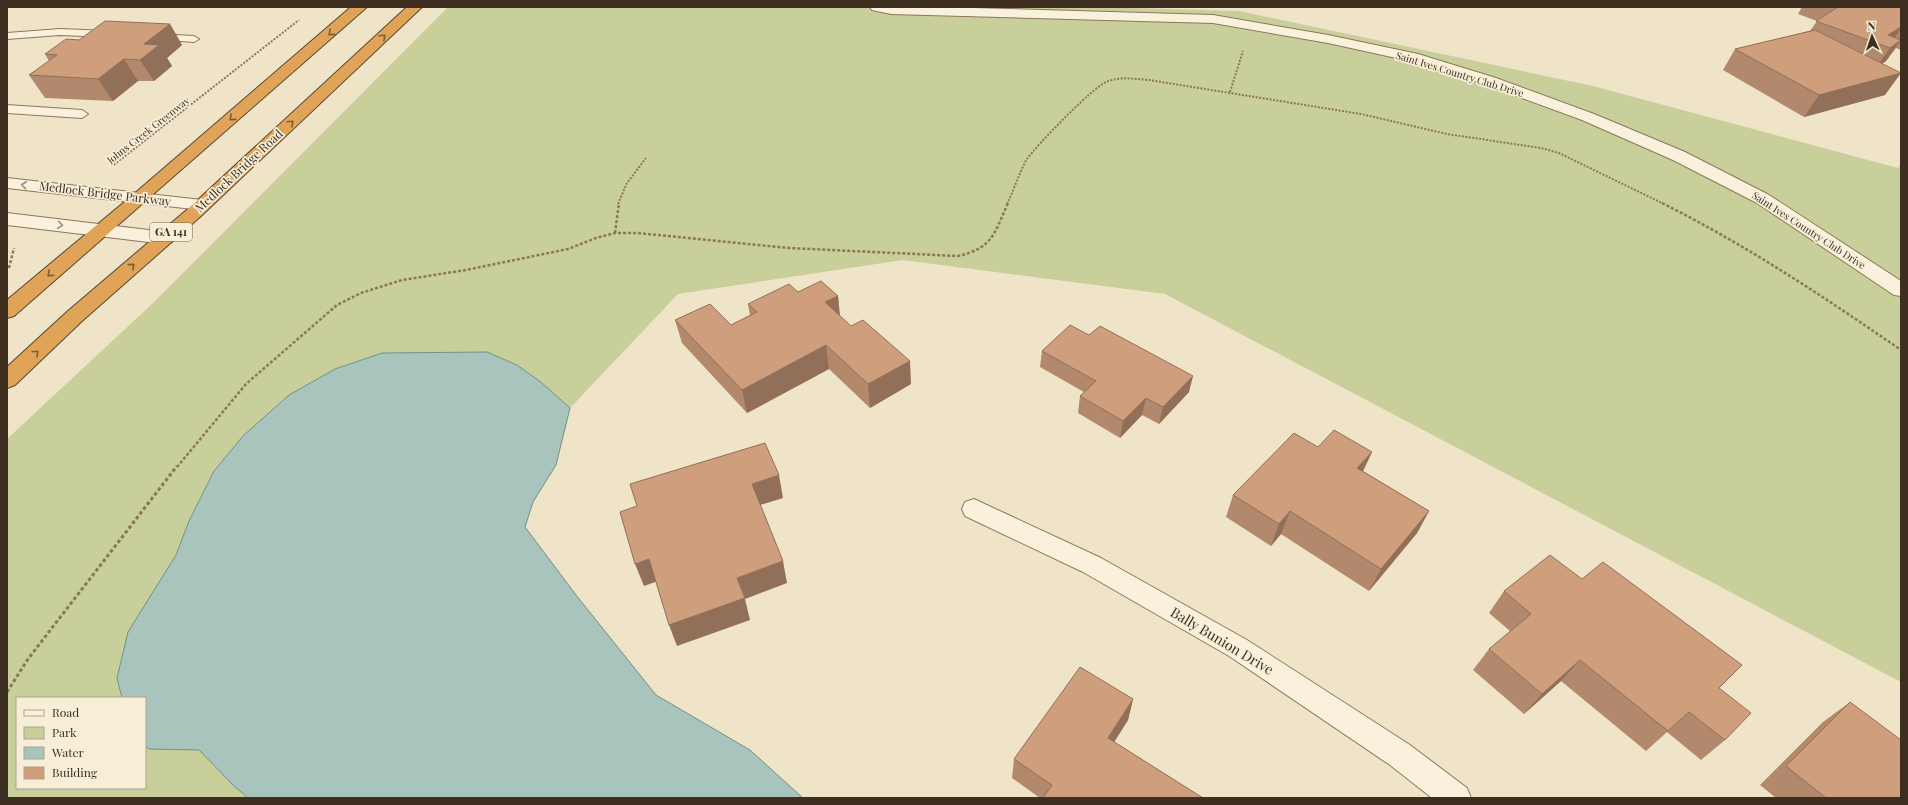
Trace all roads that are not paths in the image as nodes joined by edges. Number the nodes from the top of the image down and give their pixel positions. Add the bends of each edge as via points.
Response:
1 (360, 7) edge
2 (877, 7) edge
3 (409, 9) edge
4 (1215, 13) edge
5 (123, 35) edge
6 (7, 36) edge
7 (147, 36) edge
8 (194, 39) dead end
9 (7, 109) edge
10 (82, 114) dead end
11 (7, 183) edge
12 (140, 198) junction
13 (202, 205) junction
14 (7, 219) edge
15 (102, 231) junction
16 (165, 238) junction
17 (1901, 290) edge
18 (7, 311) edge
19 (7, 380) edge
20 (974, 509) dead end
21 (1456, 798) edge

1 -> 12 highway
2 - 4 street, Saint Ives Country Club Drive via 891,10
13 -> 3 highway, Medlock Bridge Road / GA 141
4 - 17 street, Saint Ives Country Club Drive via 1251,25 1413,57 1588,116 1679,156 1763,199
5 - 6 lane via 60,32
7 - 8 lane
9 - 10 lane
12 -> 11 street, Medlock Bridge Parkway
12 - 13 street, Medlock Bridge Parkway
12 - 15 highway
13 - 16 highway, Medlock Bridge Road / GA 141
14 -> 15 street
15 - 16 street
15 -> 18 highway
19 -> 16 highway, Medlock Bridge Road / GA 141
20 - 21 street, Bally Bunion Drive via 1092,565 1238,648 1400,755

